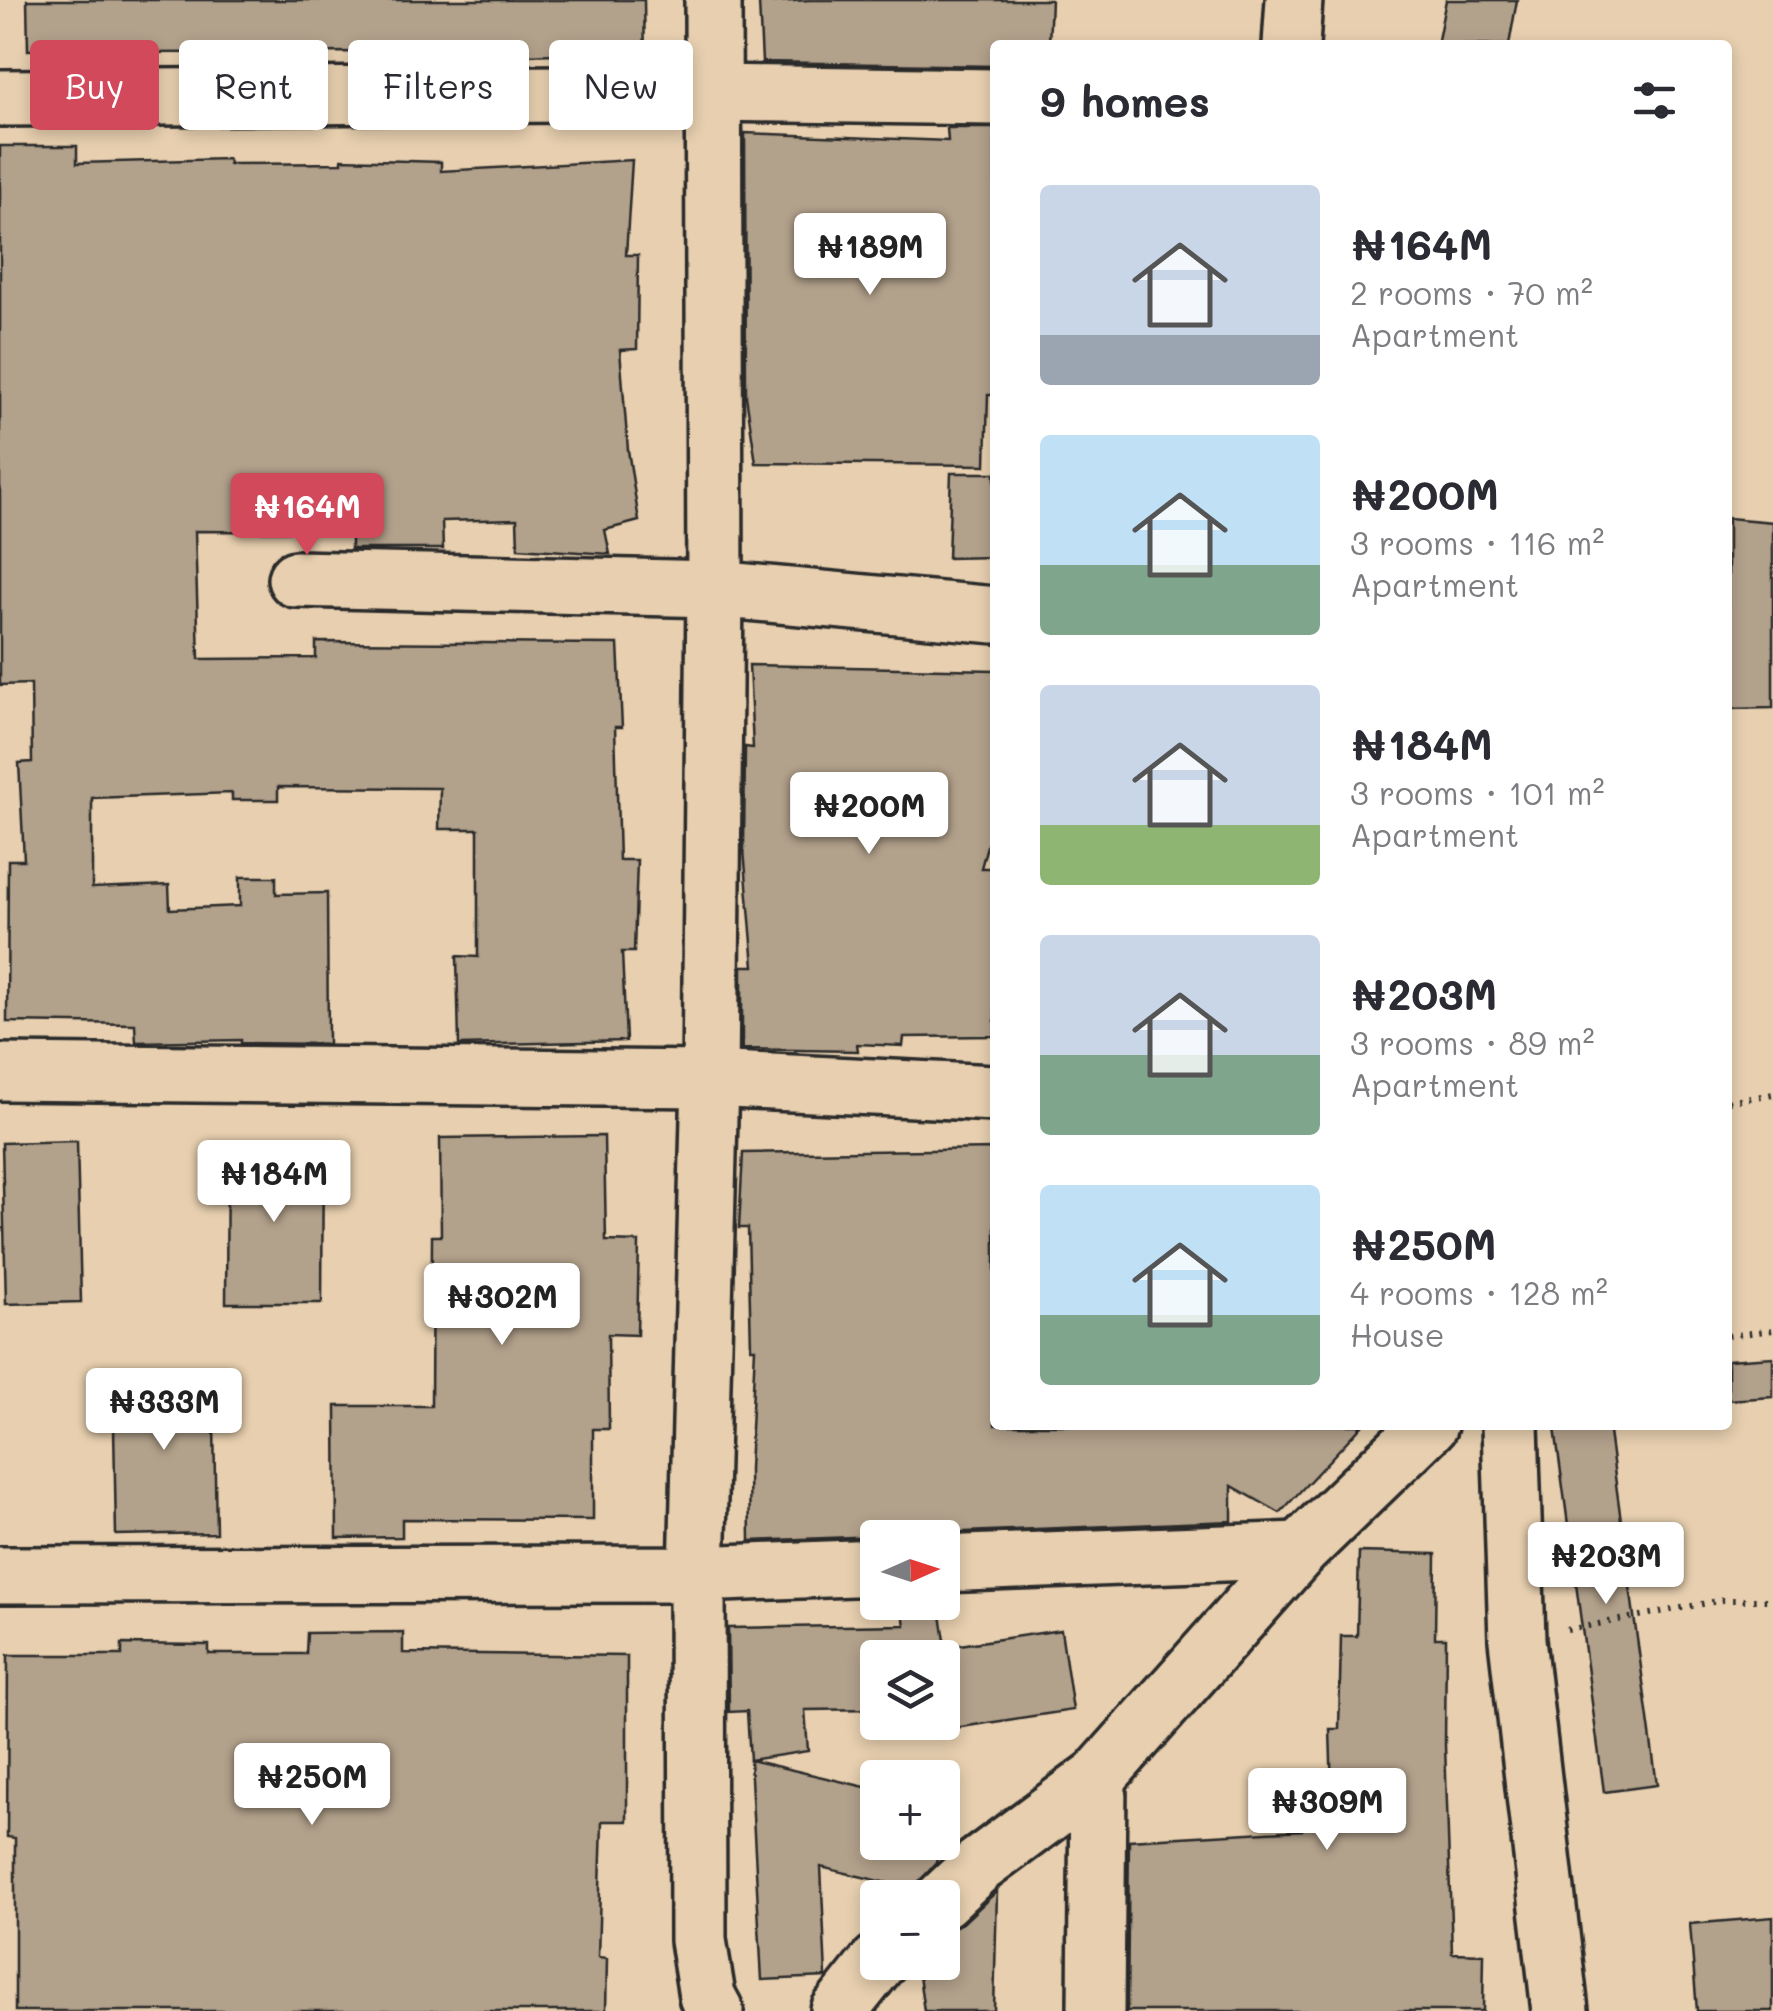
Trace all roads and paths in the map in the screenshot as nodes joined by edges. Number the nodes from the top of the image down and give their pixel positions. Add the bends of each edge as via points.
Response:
1 (712, 0) edge
2 (1294, 0) edge
3 (1290, 40) edge
4 (713, 94) junction
5 (990, 96) edge
6 (0, 98) edge
7 (296, 579) dead end
8 (715, 589) junction
9 (990, 615) edge
10 (0, 1072) edge
11 (710, 1079) junction
12 (990, 1093) edge
13 (1773, 1094) edge
14 (1732, 1101) edge
15 (1773, 1330) edge
16 (1732, 1335) edge
17 (1424, 1430) edge
18 (1510, 1430) edge
19 (1300, 1550) junction
20 (960, 1563) edge
21 (860, 1568) edge
22 (697, 1574) junction
23 (0, 1575) edge
24 (1773, 1600) edge
25 (1517, 1640) junction
26 (1098, 1777) junction
27 (960, 1883) edge
28 (864, 1980) edge
29 (716, 2011) edge
30 (839, 2011) edge
31 (1096, 2011) edge
32 (1560, 2011) edge

1 - 4 street
2 - 3 street
4 - 5 street
4 - 6 street
4 - 8 street
7 - 8 street
8 - 9 street
8 - 11 street
10 - 11 street
11 - 12 street
11 - 22 street
13 - 14 path
15 - 16 path
17 - 19 street
18 - 25 street
19 - 20 street
19 - 26 street
21 - 22 street
22 - 23 street
22 - 29 street via 698,1940 707,1996
24 - 25 path via 1723,1600
25 - 32 street
26 - 27 street
26 - 31 street
28 - 30 street

